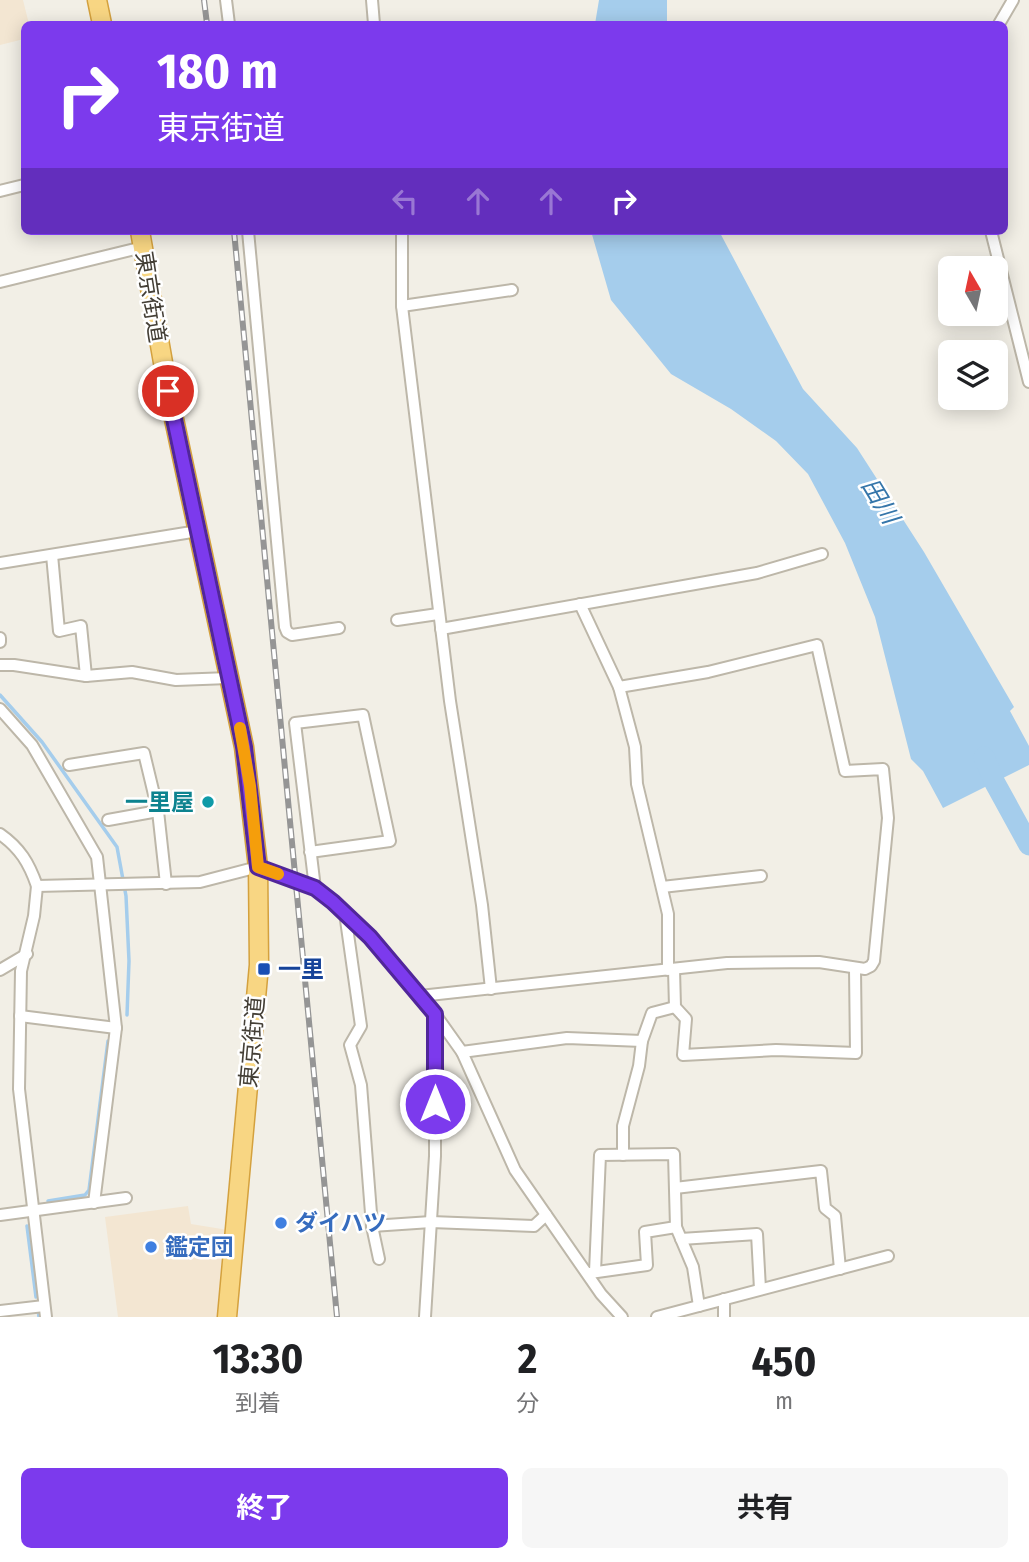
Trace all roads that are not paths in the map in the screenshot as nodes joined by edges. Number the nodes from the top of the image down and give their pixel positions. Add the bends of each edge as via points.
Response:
1 (97, 0) edge
2 (107, 0) edge
3 (226, 0) edge
4 (372, 0) edge
5 (1013, 0) edge
6 (101, 21) edge
7 (109, 21) edge
8 (229, 21) edge
9 (374, 21) edge
10 (1001, 21) edge
11 (21, 186) edge
12 (0, 191) edge
13 (248, 235) edge
14 (402, 235) edge
15 (992, 235) edge
16 (141, 239) edge
17 (0, 282) edge
18 (512, 290) dead end
19 (402, 306) junction
20 (1029, 382) edge
21 (198, 531) junction
22 (821, 554) dead end
23 (52, 555) junction
24 (0, 563) edge
25 (580, 604) junction
26 (438, 614) junction
27 (397, 620) dead end
28 (340, 628) dead end
29 (441, 629) junction
30 (0, 665) edge
31 (86, 676) junction
32 (229, 678) junction
33 (619, 687) junction
34 (0, 709) edge
35 (69, 765) dead end
36 (158, 811) junction
37 (108, 820) dead end
38 (0, 834) edge
39 (310, 852) junction
40 (258, 867) junction
41 (761, 876) dead end
42 (166, 884) junction
43 (101, 885) junction
44 (37, 886) junction
45 (662, 887) junction
46 (315, 888) junction
47 (345, 913) junction
48 (27, 954) junction
49 (855, 968) junction
50 (0, 970) edge
51 (671, 970) junction
52 (491, 989) junction
53 (420, 996) junction
54 (676, 1007) junction
55 (435, 1014) junction
56 (20, 1016) junction
57 (116, 1028) junction
58 (642, 1041) junction
59 (462, 1052) junction
60 (623, 1155) junction
61 (675, 1188) junction
62 (126, 1198) dead end
63 (94, 1203) junction
64 (33, 1211) junction
65 (0, 1215) edge
66 (546, 1215) junction
67 (431, 1222) junction
68 (372, 1226) junction
69 (676, 1227) junction
70 (681, 1239) junction
71 (888, 1256) dead end
72 (379, 1259) dead end
73 (840, 1269) junction
74 (591, 1273) junction
75 (760, 1290) junction
76 (724, 1299) junction
77 (699, 1306) junction
78 (0, 1311) edge
79 (45, 1311) edge
80 (227, 1317) edge
81 (425, 1317) edge
82 (622, 1317) edge
83 (657, 1317) edge
84 (724, 1317) edge

1 - 6 highway
2 - 7 highway
3 - 8 street
4 - 9 street
5 - 10 street
11 - 12 street
13 - 28 street via 285,627 292,635
14 - 19 street
15 - 20 street
16 - 17 street
16 - 21 highway, 東京街道
18 - 19 street
19 - 26 street
21 - 23 street
21 - 32 highway, 東京街道
22 - 25 street via 757,573
23 - 24 street
23 - 31 street via 59,631 81,626
25 - 29 street
25 - 33 street
26 - 27 street
26 - 29 street
29 - 52 street
30 - 31 street
31 - 32 street via 132,672 176,680
32 - 40 highway, 東京街道 via 244,747
33 - 45 street
33 - 49 street via 708,672 817,645 845,771 883,769 888,818 874,961 865,969
34 - 43 street via 32,745 97,858
35 - 36 street via 144,753
36 - 37 street
36 - 42 street
38 - 44 street via 15,844
39 - 39 street via 295,723 363,715 390,841
39 - 46 street
40 - 42 street via 200,882
40 - 46 street
40 - 80 highway, 東京街道 via 259,965
41 - 45 street
42 - 43 street
43 - 44 street
43 - 57 street
44 - 48 street
45 - 51 street
46 - 47 street
47 - 53 street
47 - 68 street via 362,1026 350,1045 361,1085
48 - 50 street
48 - 56 street via 21,971
49 - 51 street via 819,962 727,963
49 - 54 street via 856,1054 776,1050 684,1055 686,1019
51 - 52 street
51 - 54 street
52 - 53 street
53 - 55 street
54 - 58 street via 652,1013
55 - 59 street
55 - 67 street
56 - 57 street
56 - 64 street via 19,1089
57 - 63 street
58 - 59 street via 567,1038
58 - 60 street via 623,1126
59 - 66 street via 515,1170
60 - 61 street via 674,1153
60 - 74 street via 600,1155
61 - 69 street
61 - 73 street via 821,1171 825,1208 835,1216
62 - 63 street
63 - 64 street
64 - 65 street
64 - 79 street
66 - 67 street via 534,1226
66 - 74 street
67 - 68 street
67 - 81 street
68 - 72 street
69 - 70 street
69 - 74 street via 645,1232 647,1265
70 - 75 street via 757,1234
70 - 77 street via 693,1267
71 - 73 street
73 - 75 street
74 - 82 street
75 - 76 street
76 - 77 street
76 - 84 street
77 - 83 street
78 - 79 street

